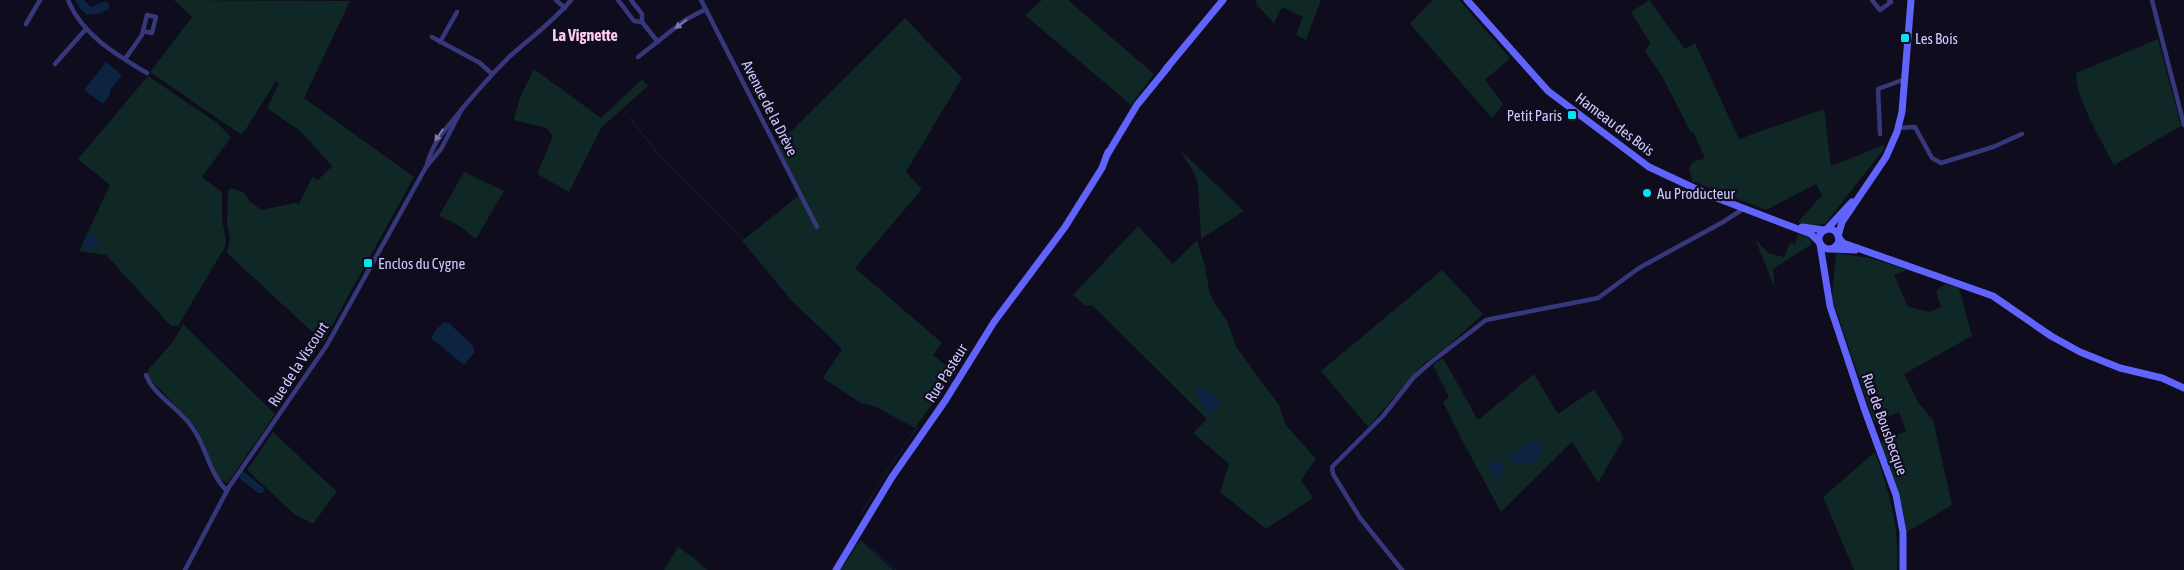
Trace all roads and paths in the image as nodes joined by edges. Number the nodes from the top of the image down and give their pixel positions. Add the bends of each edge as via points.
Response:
1 (40, 0) edge
2 (68, 0) edge
3 (556, 0) edge
4 (572, 0) edge
5 (618, 0) edge
6 (631, 0) edge
7 (701, 0) edge
8 (1223, 0) edge
9 (1467, 0) edge
10 (1881, 0) edge
11 (1889, 0) edge
12 (1911, 0) edge
13 (1915, 0) edge
14 (2152, 0) edge
15 (1874, 2) edge
16 (565, 8) junction
17 (706, 9) junction
18 (457, 12) dead end
19 (642, 22) junction
20 (26, 24) dead end
21 (86, 29) junction
22 (143, 31) dead end
23 (432, 37) dead end
24 (440, 42) junction
25 (658, 42) junction
26 (1908, 42) junction
27 (638, 57) dead end
28 (125, 59) junction
29 (55, 64) dead end
30 (147, 73) dead end
31 (492, 74) junction
32 (1905, 79) junction
33 (462, 109) junction
34 (2184, 125) edge
35 (1898, 128) junction
36 (1880, 134) dead end
37 (2022, 134) dead end
38 (426, 167) junction
39 (1866, 184) junction
40 (1743, 209) junction
41 (1781, 222) junction
42 (817, 227) dead end
43 (1825, 230) junction
44 (1838, 237) junction
45 (1819, 243) junction
46 (1831, 249) junction
47 (1878, 255) junction
48 (1827, 290) junction
49 (146, 374) dead end
50 (2184, 388) edge
51 (227, 491) junction
52 (185, 570) edge
53 (836, 570) edge
54 (1402, 570) edge
55 (1903, 570) edge

1 - 20 street
2 - 21 street
3 - 16 street
4 - 16 street, Rue de la Viscourt
5 - 19 street via 634,21
6 - 19 street via 642,14
7 - 17 street, Avenue de la Drève
8 - 53 street, Rue Pasteur via 1141,99 1049,250 994,322 892,477
9 - 40 street, Hameau des Bois via 1557,98 1654,170
10 - 15 street
11 - 15 street via 1891,2 1880,10
12 - 26 street
13 - 26 street
14 - 34 street
16 - 31 street, Rue de la Viscourt
17 -> 25 street via 685,20
17 - 42 street, Avenue de la Drève
18 - 24 street
19 - 25 street
21 - 28 street
21 - 29 street
22 - 28 street
23 - 24 street
24 - 31 street via 480,63
25 - 27 street
26 - 32 street
28 - 30 street
31 - 33 street, Rue de la Viscourt
32 - 35 street
32 - 36 street via 1878,89
33 - 38 street, Rue de la Viscourt via 441,149
33 -> 38 street, Rue de la Viscourt via 438,137
35 - 37 street via 1915,126 1932,158 1941,163
35 - 39 street via 1886,157
38 - 51 street, Rue de la Viscourt via 324,350
39 - 43 street
39 - 44 street via 1842,222
40 - 41 street, Hameau des Bois
40 - 54 street via 1638,268 1598,298 1486,320 1414,377 1383,416 1332,467 1360,518
41 - 43 street, Hameau des Bois
41 - 45 street, Hameau des Bois via 1811,234
43 - 44 street via 1834,230
43 - 45 street via 1819,235
44 - 46 street via 1836,246
44 - 47 street via 1843,243
45 - 46 street
45 - 48 street, Rue de Bousbecque
46 - 47 street
46 - 48 street, Rue de Bousbecque via 1827,258
47 - 50 street via 1993,296 2051,336 2085,354
48 - 55 street, Rue de Bousbecque via 1862,402 1896,495 1903,532
49 - 51 street via 198,436 212,472
51 - 52 street, Rue de la Viscourt

